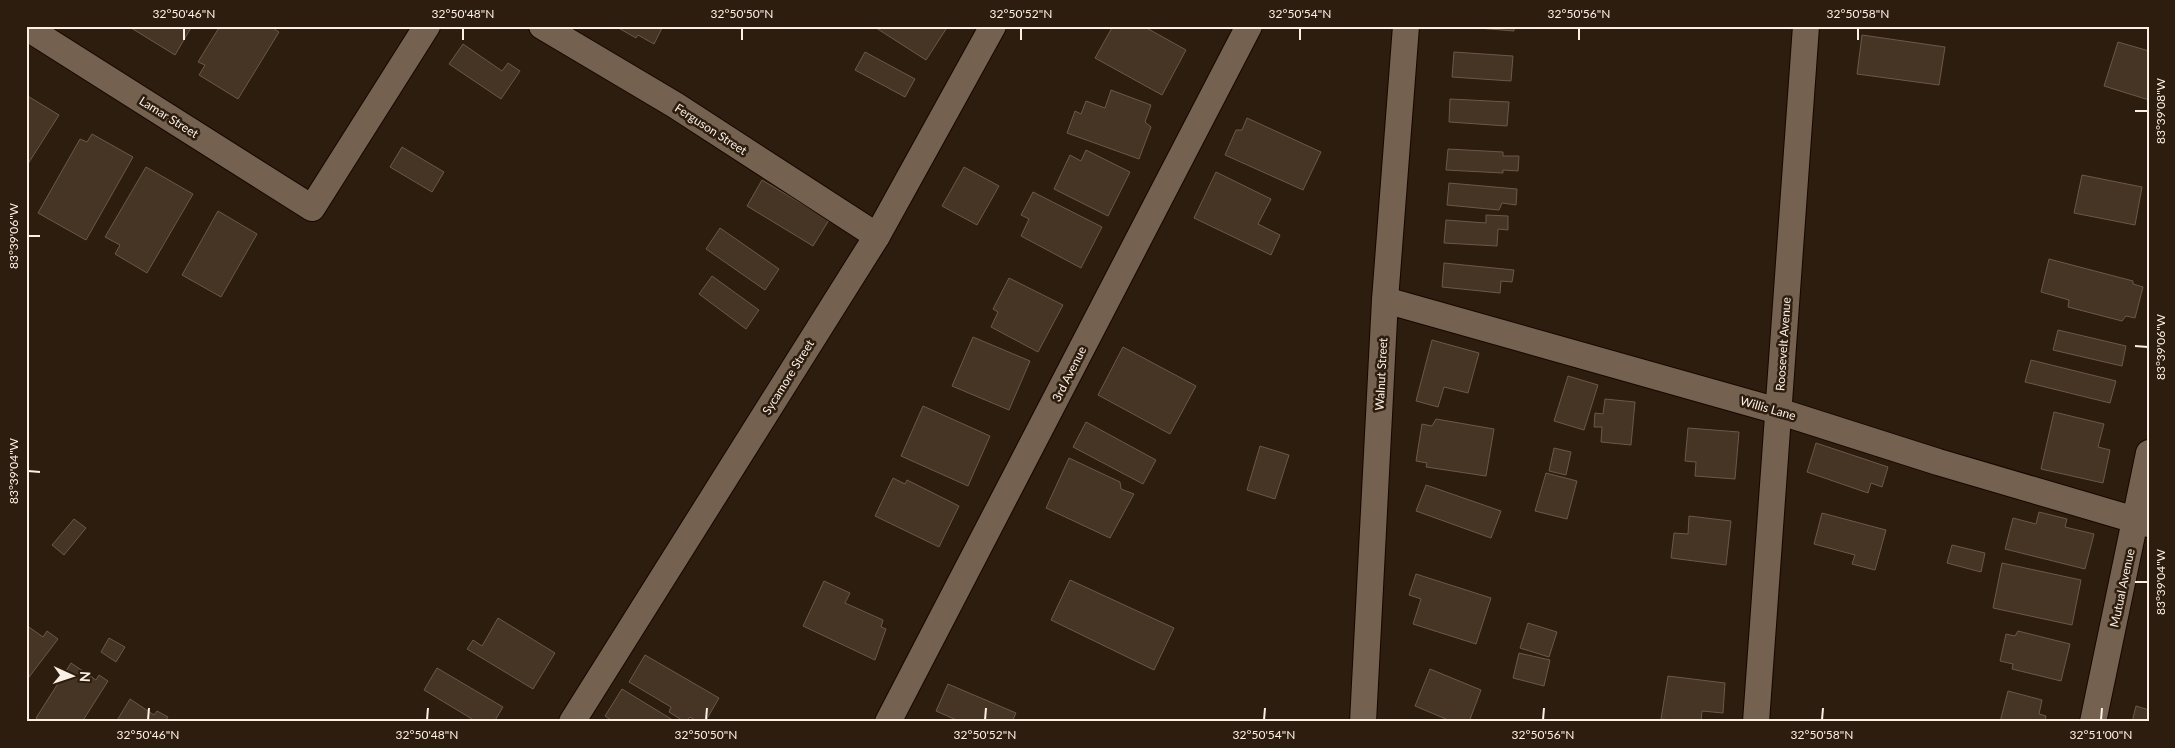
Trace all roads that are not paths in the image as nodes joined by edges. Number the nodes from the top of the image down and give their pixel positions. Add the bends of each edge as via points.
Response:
1 (428, 26) edge
2 (542, 26) edge
3 (994, 26) edge
4 (1249, 26) edge
5 (1406, 26) edge
6 (1806, 26) edge
7 (26, 27) edge
8 (877, 236) junction
9 (1385, 300) junction
10 (1778, 411) junction
11 (2149, 454) edge
12 (2142, 522) edge
13 (572, 722) edge
14 (888, 722) edge
15 (1363, 722) edge
16 (1756, 722) edge
17 (2093, 722) edge

1 - 7 street, Lamar Street via 312,208
2 - 8 street, Ferguson Street via 675,105
3 - 8 street, Sycamore Street
4 - 14 street, 3rd Avenue
5 - 9 street, Walnut Street
6 - 10 street, Roosevelt Avenue
8 - 13 street, Sycamore Street
9 - 10 street, Willis Lane
9 - 15 street, Walnut Street
10 - 12 street, Willis Lane
10 - 16 street, Roosevelt Avenue
11 - 12 street, Mutual Avenue
12 - 17 street, Mutual Avenue

